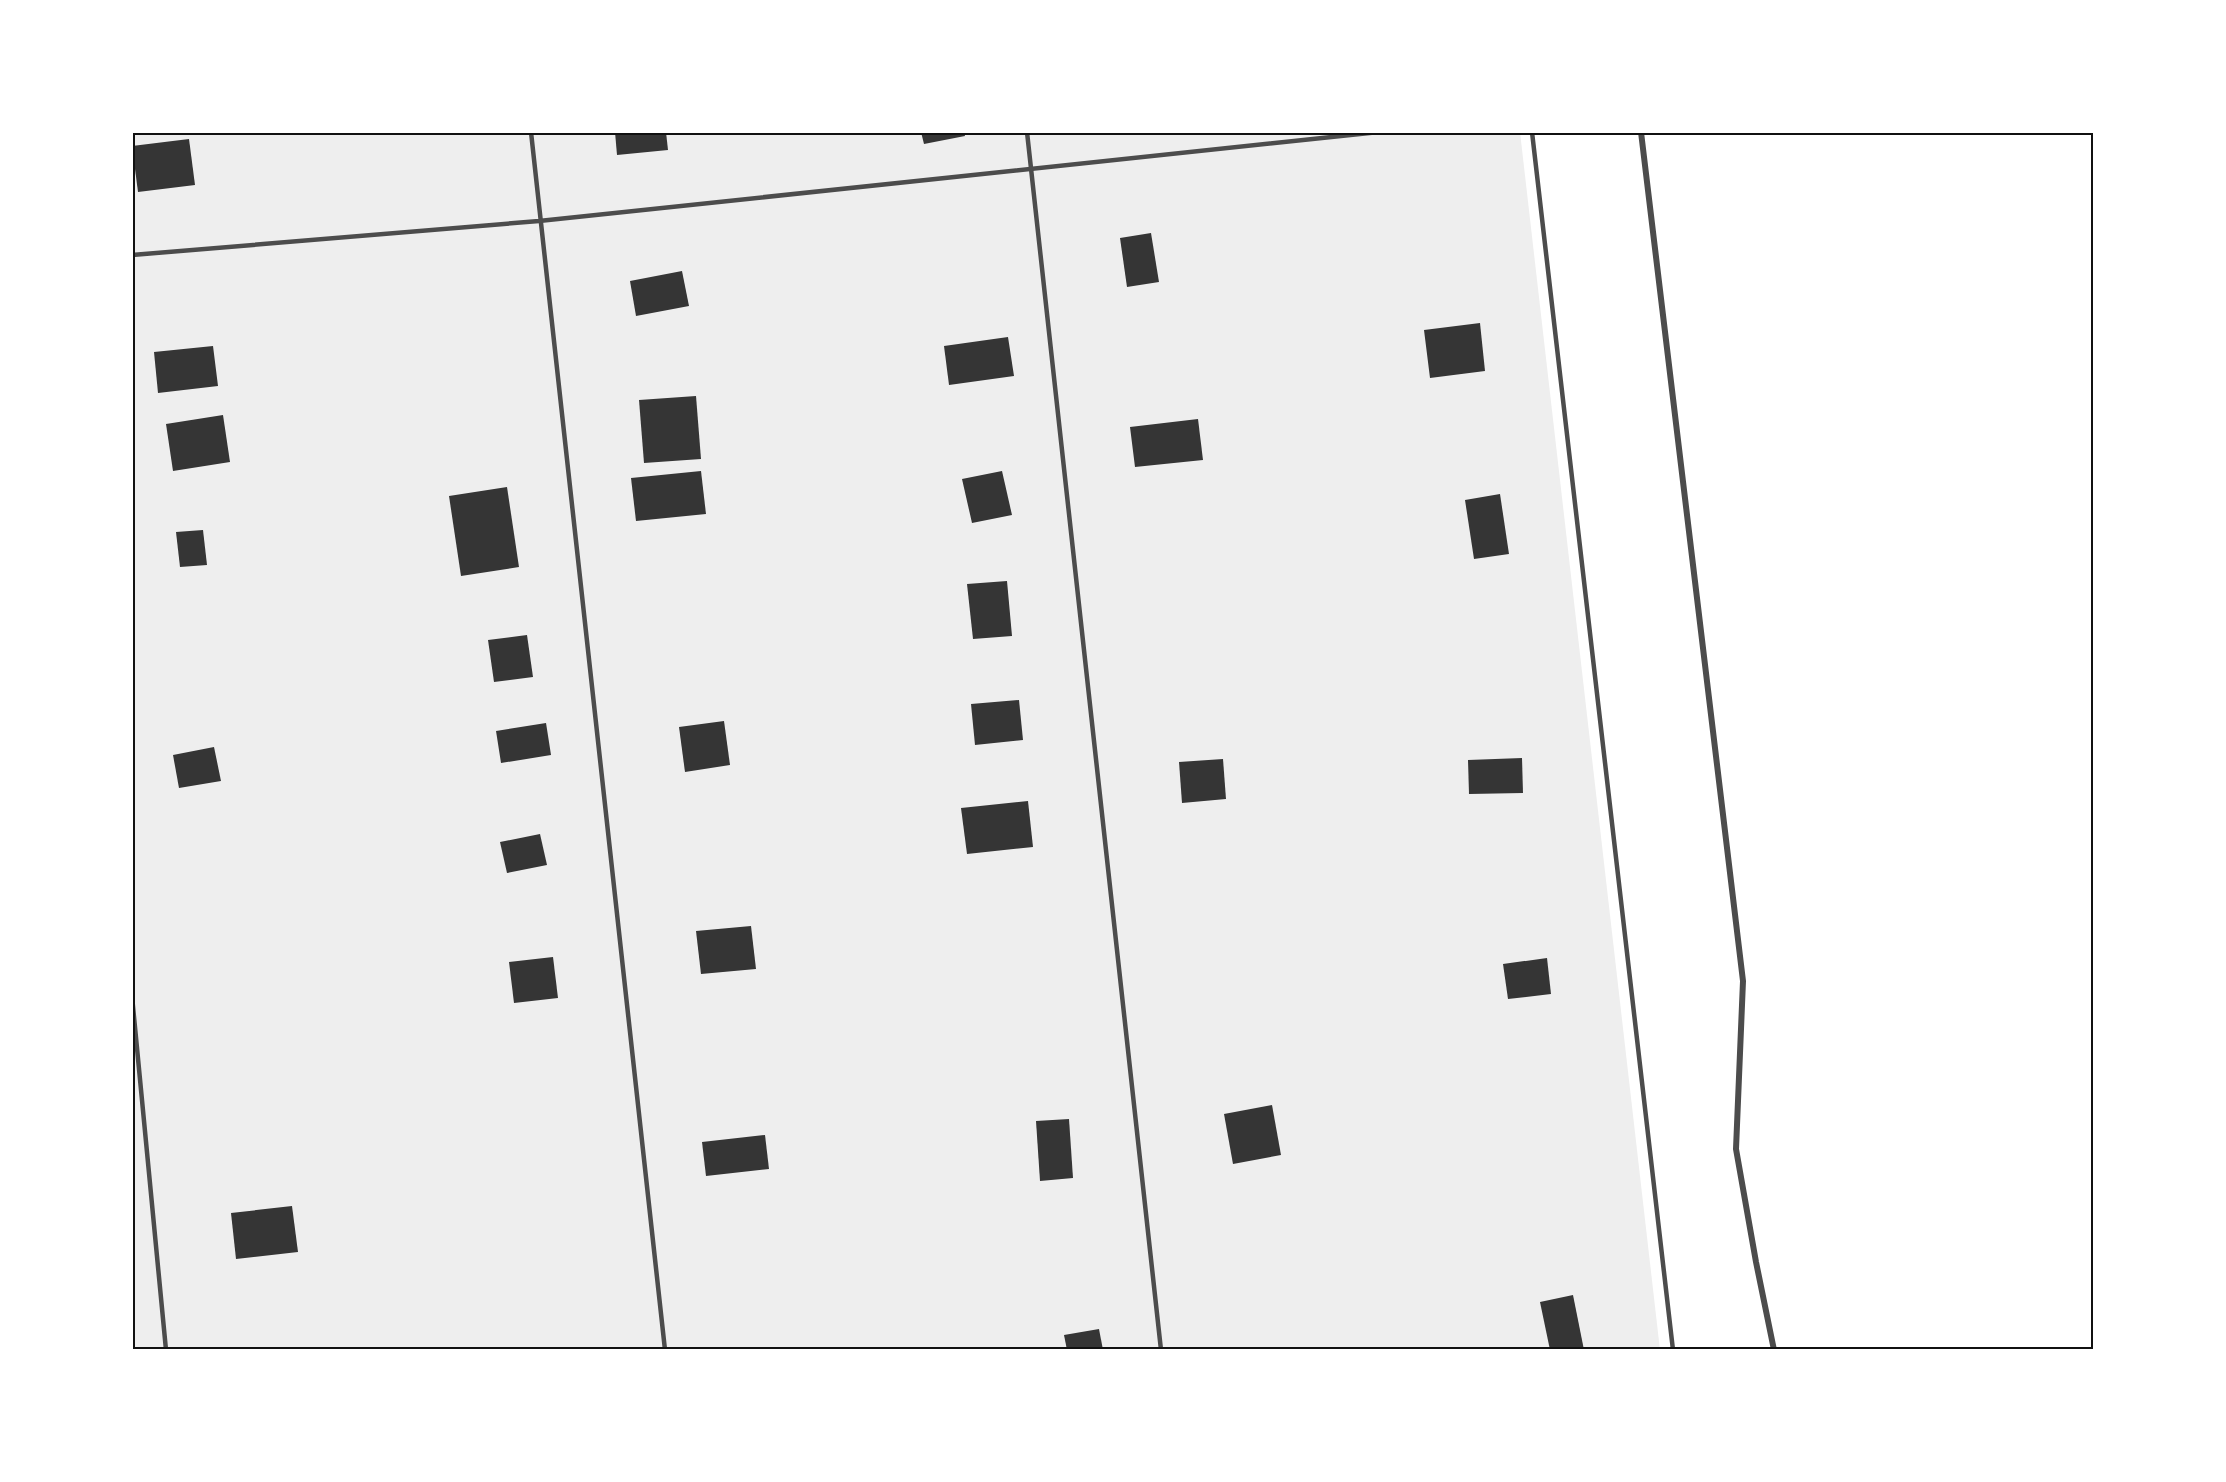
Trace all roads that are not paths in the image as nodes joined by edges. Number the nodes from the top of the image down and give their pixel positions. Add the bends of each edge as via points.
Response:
1 (531, 132) edge
2 (1027, 132) edge
3 (1379, 132) edge
4 (1532, 132) edge
5 (1641, 132) edge
6 (1031, 169) junction
7 (539, 220) junction
8 (132, 255) edge
9 (132, 996) edge
10 (166, 1350) edge
11 (665, 1350) edge
12 (1161, 1350) edge
13 (1673, 1350) edge
14 (1774, 1350) edge

1 - 7 lane
2 - 6 lane
3 - 6 lane
4 - 13 lane
5 - 14 street via 1743,981 1736,1149
6 - 7 lane
6 - 12 lane
7 - 8 lane
7 - 11 lane
9 - 10 lane

